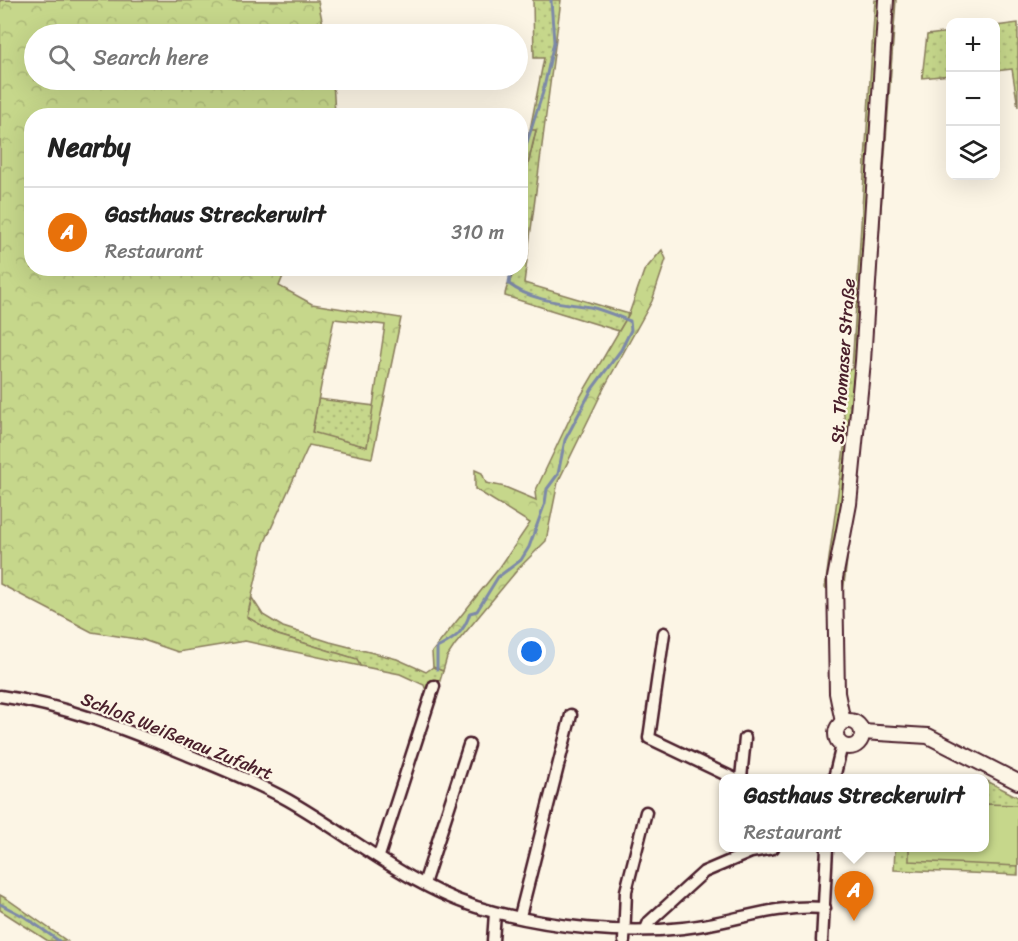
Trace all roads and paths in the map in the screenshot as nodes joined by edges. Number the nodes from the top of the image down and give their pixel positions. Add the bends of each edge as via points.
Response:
1 (886, 0) edge
2 (664, 633) dead end
3 (434, 686) dead end
4 (0, 696) edge
5 (571, 715) dead end
6 (843, 722) junction
7 (862, 732) junction
8 (745, 738) dead end
9 (469, 745) dead end
10 (842, 745) junction
11 (725, 774) edge
12 (741, 774) edge
13 (835, 774) edge
14 (1018, 782) edge
15 (646, 812) dead end
16 (759, 852) edge
17 (826, 852) edge
18 (379, 856) junction
19 (424, 884) junction
20 (825, 908) junction
21 (495, 913) junction
22 (520, 916) junction
23 (646, 929) junction
24 (624, 935) edge
25 (493, 941) edge
26 (822, 941) edge

1 - 6 main road, St. Thomaser Straße via 864,361 849,504 835,578 837,693
2 - 11 street via 649,738
3 - 18 street
4 - 18 street, Schloß Weißenau Zufahrt via 66,710 231,772 287,799
5 - 22 street
6 - 7 main road via 857,724
6 - 10 main road via 836,732
7 - 10 main road via 856,746
7 - 14 main road via 928,735
8 - 12 street
9 - 19 street
10 - 13 street
15 - 24 street via 626,891
16 - 23 street via 704,872
17 - 20 street
18 - 19 street, Schloß Weißenau Zufahrt
19 - 21 street, Schloß Weißenau Zufahrt
20 - 23 street, Schloß Weißenau Zufahrt via 777,908 683,928
20 - 26 street
21 - 22 street, Schloß Weißenau Zufahrt
21 - 25 street
22 - 24 street, Schloß Weißenau Zufahrt
23 - 24 street, Schloß Weißenau Zufahrt

